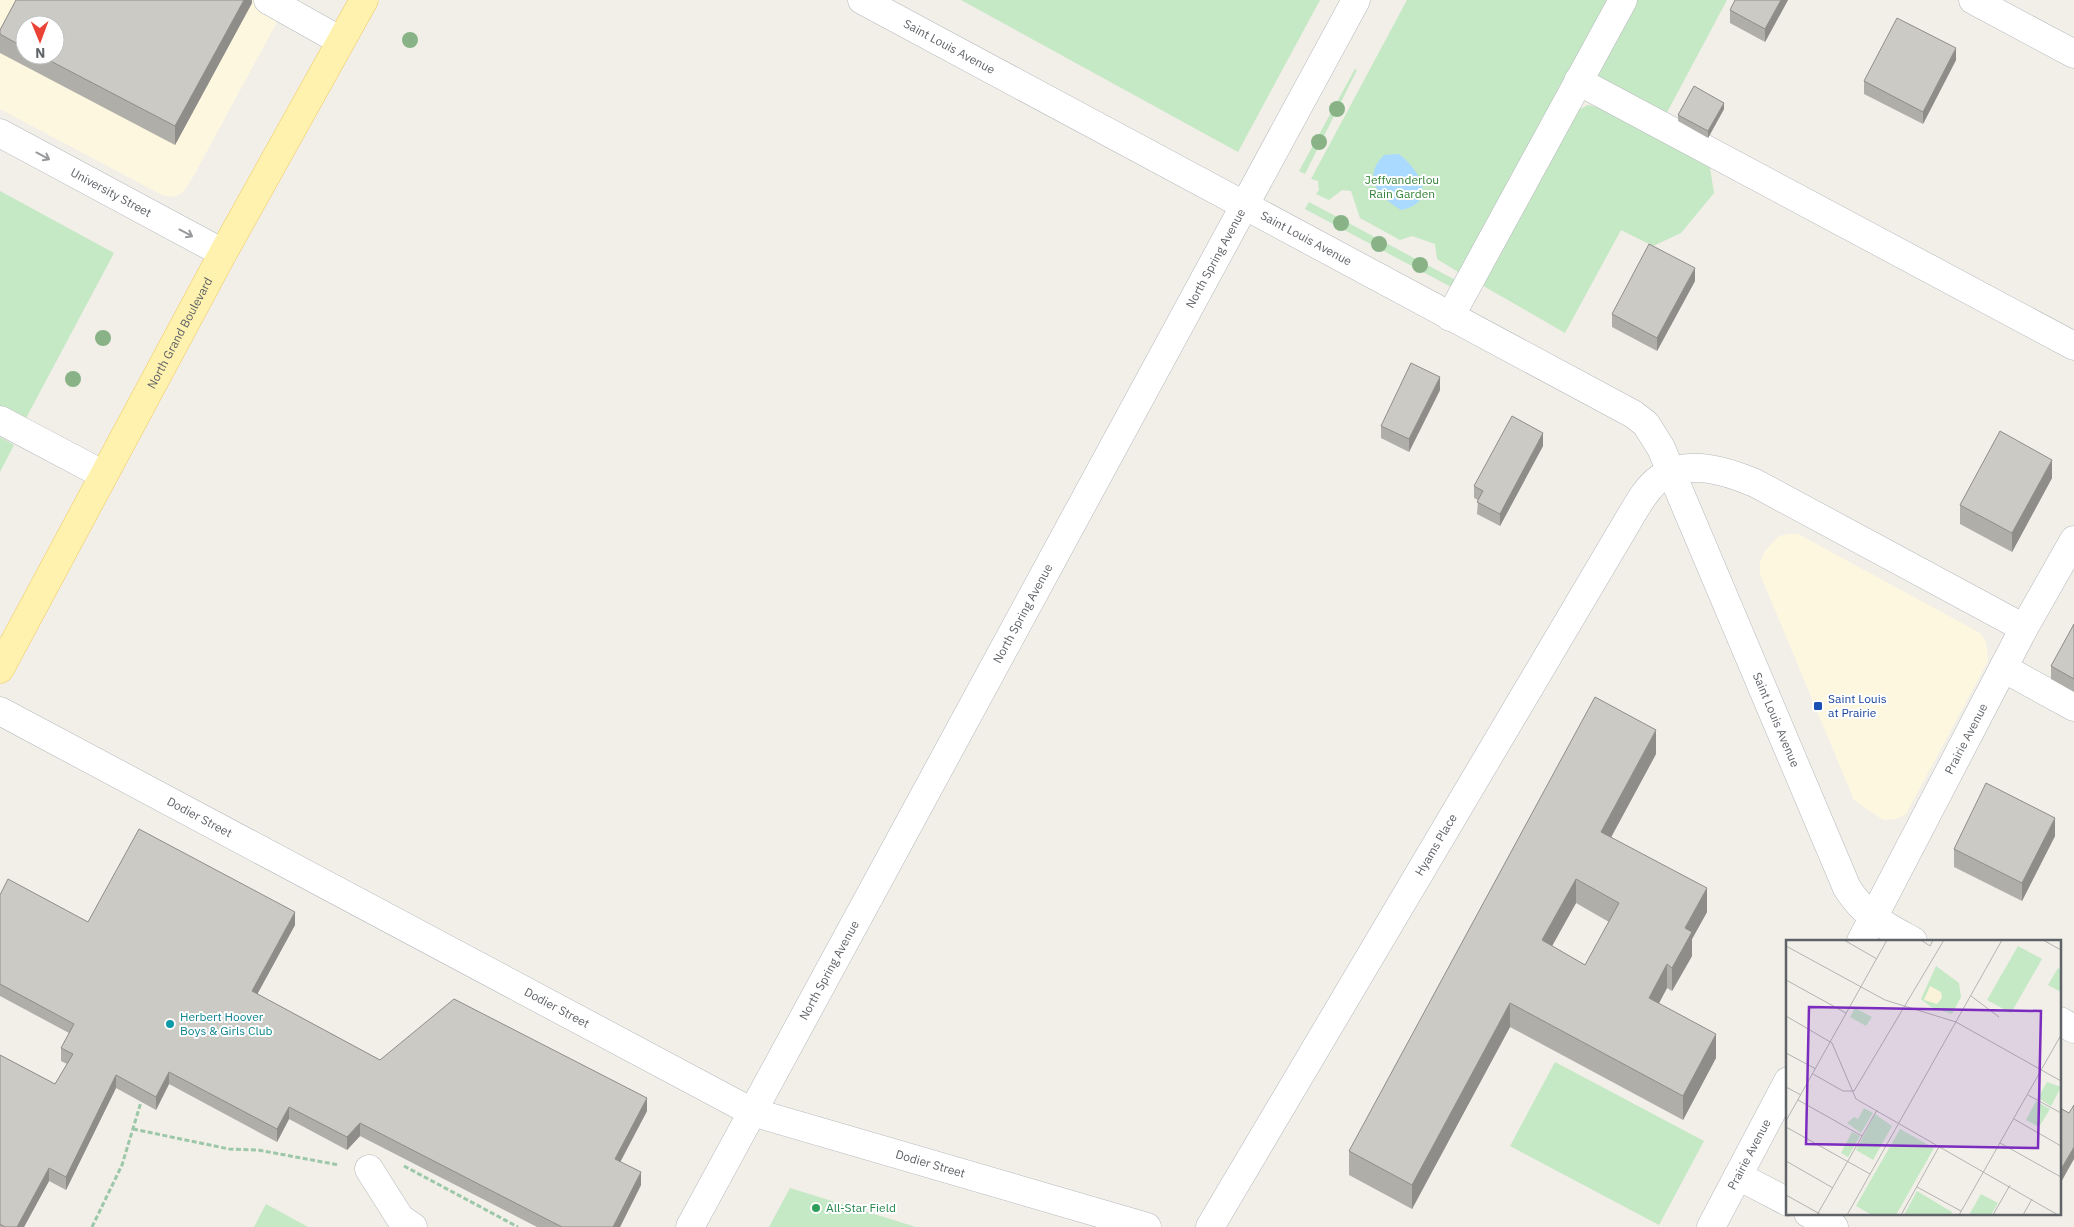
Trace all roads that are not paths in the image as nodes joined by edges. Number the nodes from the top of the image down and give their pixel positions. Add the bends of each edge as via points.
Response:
1 (268, 0) edge
2 (364, 0) edge
3 (1356, 0) edge
4 (1623, 0) edge
5 (1973, 0) edge
6 (873, 3) edge
7 (341, 41) junction
8 (2074, 54) edge
9 (1578, 81) junction
10 (0, 133) edge
11 (1244, 206) junction
12 (223, 253) junction
13 (1450, 316) junction
14 (2074, 346) edge
15 (0, 420) edge
16 (1672, 473) junction
17 (104, 475) junction
18 (2074, 540) edge
19 (2024, 628) junction
20 (2003, 668) junction
21 (0, 669) edge
22 (2074, 707) edge
23 (0, 711) edge
24 (1866, 930) edge
25 (1909, 940) edge
26 (2062, 1022) edge
27 (2074, 1029) edge
28 (1786, 1085) edge
29 (752, 1112) junction
30 (369, 1169) road end
31 (1738, 1176) junction
32 (1786, 1201) edge
33 (1810, 1214) edge
34 (413, 1227) edge
35 (690, 1227) edge
36 (1147, 1227) edge
37 (1210, 1227) edge
38 (1710, 1227) edge
39 (1834, 1227) edge

1 - 7 street
2 - 7 main road, North Grand Boulevard
3 - 11 street, North Spring Avenue
4 - 9 street
5 - 8 street
6 - 11 street, Saint Louis Avenue
7 - 12 main road, North Grand Boulevard
9 - 13 street
9 - 14 street
10 -> 12 street, University Street
11 - 13 street, Saint Louis Avenue
11 - 29 street, North Spring Avenue
12 - 17 main road, North Grand Boulevard
13 - 16 street, Saint Louis Avenue via 1640,419 1654,435
15 - 17 street
16 - 19 street via 1702,468 1724,471 1755,483
16 - 24 street, Saint Louis Avenue
16 - 37 street, Hyams Place via 1658,480 1629,519
17 - 21 main road, North Grand Boulevard
18 - 19 street, Prairie Avenue
19 - 20 street, Prairie Avenue
20 - 22 street
20 - 24 street, Prairie Avenue
23 - 29 street, Dodier Street
24 - 25 street, Saint Louis Avenue
26 - 27 street
28 - 31 street, Prairie Avenue
29 - 35 street, North Spring Avenue
29 - 36 street, Dodier Street
30 - 34 street via 400,1218
31 - 32 street
31 - 38 street, Prairie Avenue
33 - 39 street

